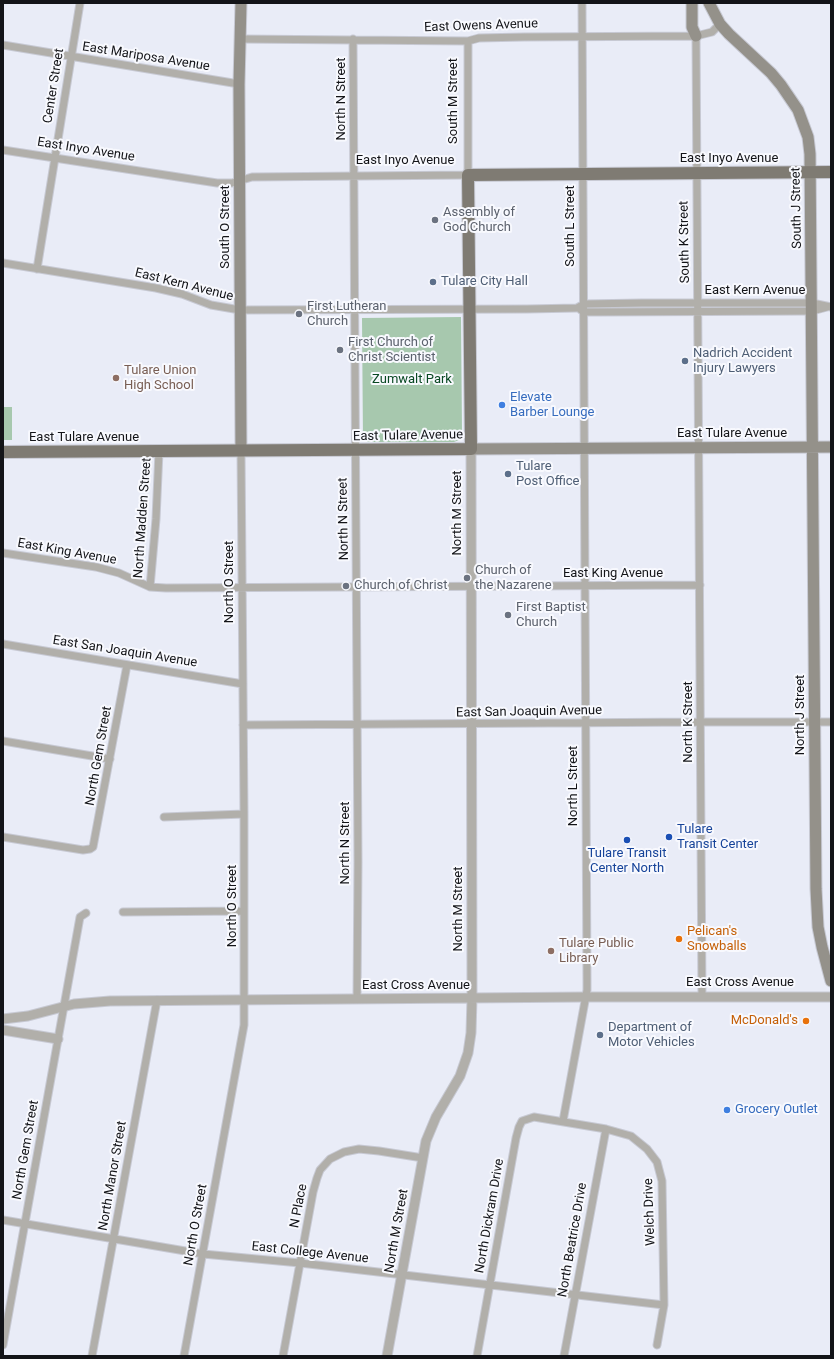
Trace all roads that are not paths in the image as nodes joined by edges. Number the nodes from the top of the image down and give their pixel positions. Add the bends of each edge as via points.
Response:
1 (80, 3) edge
2 (241, 3) edge
3 (582, 3) edge
4 (692, 3) edge
5 (709, 3) edge
6 (720, 24) junction
7 (582, 36) junction
8 (696, 36) junction
9 (239, 39) junction
10 (353, 39) junction
11 (468, 41) junction
12 (3, 45) edge
13 (70, 56) junction
14 (239, 84) junction
15 (3, 150) edge
16 (54, 159) junction
17 (811, 172) junction
18 (831, 172) edge
19 (696, 173) junction
20 (583, 174) junction
21 (468, 175) junction
22 (354, 176) junction
23 (240, 180) junction
24 (3, 263) edge
25 (37, 269) junction
26 (812, 307) junction
27 (829, 307) edge
28 (582, 308) junction
29 (697, 308) junction
30 (240, 310) junction
31 (354, 310) junction
32 (469, 310) junction
33 (813, 447) junction
34 (831, 447) edge
35 (698, 448) junction
36 (471, 449) junction
37 (584, 449) junction
38 (241, 450) junction
39 (355, 450) junction
40 (159, 451) junction
41 (3, 452) edge
42 (3, 553) edge
43 (700, 585) junction
44 (150, 586) junction
45 (471, 586) junction
46 (585, 586) junction
47 (356, 587) junction
48 (242, 588) junction
49 (3, 644) edge
50 (127, 665) junction
51 (243, 684) junction
52 (700, 722) junction
53 (815, 722) junction
54 (831, 722) edge
55 (586, 723) junction
56 (357, 724) junction
57 (472, 724) junction
58 (243, 725) junction
59 (3, 741) edge
60 (110, 759) junction
61 (244, 814) junction
62 (164, 817) dead end
63 (3, 837) edge
64 (244, 911) junction
65 (123, 912) dead end
66 (86, 913) dead end
67 (831, 981) edge
68 (702, 996) junction
69 (586, 997) junction
70 (831, 997) edge
71 (472, 998) junction
72 (245, 999) junction
73 (358, 999) junction
74 (157, 1000) junction
75 (64, 1006) junction
76 (3, 1020) edge
77 (3, 1030) edge
78 (58, 1039) junction
79 (563, 1121) junction
80 (606, 1129) junction
81 (423, 1158) junction
82 (3, 1220) edge
83 (25, 1223) junction
84 (114, 1239) junction
85 (203, 1254) junction
86 (300, 1263) junction
87 (402, 1275) junction
88 (490, 1285) junction
89 (576, 1294) junction
90 (664, 1305) junction
91 (3, 1345) edge
92 (657, 1345) dead end
93 (92, 1356) edge
94 (184, 1356) edge
95 (283, 1356) edge
96 (387, 1356) edge
97 (477, 1356) edge
98 (564, 1356) edge

1 - 13 street, Center Street
2 - 9 main road, South O Street
3 - 7 street, South L Street
4 - 8 main road via 692,27
5 - 6 main road, South J Street
6 - 8 street, East Owens Avenue via 712,32
6 - 17 main road, South J Street via 782,85 798,110 808,137
7 - 8 street, East Owens Avenue
7 - 11 street, East Owens Avenue via 479,38
7 - 20 street, South L Street
8 - 19 street, South K Street
9 - 10 street, East Owens Avenue
9 - 14 main road, South O Street
10 - 11 street, East Owens Avenue
10 - 22 street, North N Street
11 - 21 street, South M Street
12 - 13 street, East Mariposa Avenue
13 - 14 street, East Mariposa Avenue
13 - 16 street, Center Street
14 - 23 main road, South O Street
15 - 16 street, East Inyo Avenue
16 - 23 street, East Inyo Avenue via 211,183
16 - 25 street, Center Street
17 - 18 main road, East Inyo Avenue
17 - 19 main road, East Inyo Avenue
17 - 26 main road, South J Street
19 - 20 main road, East Inyo Avenue
19 - 29 street, South K Street
20 - 21 main road, East Inyo Avenue
20 - 28 street, South L Street
21 - 22 street, East Inyo Avenue
21 - 32 main road, South M Street
22 - 23 street, East Inyo Avenue via 252,176
22 - 31 street, North N Street
23 - 30 main road, South O Street
24 - 25 street, East Kern Avenue
25 - 30 street, East Kern Avenue via 169,290 211,305
26 - 27 street, East Kern Avenue
26 - 29 street, East Kern Avenue
26 - 33 main road, South J Street
28 - 29 street, East Kern Avenue
28 - 32 street, East Kern Avenue
28 - 37 street, South L Street
29 - 35 street, South K Street
30 - 31 street, East Kern Avenue
30 - 38 main road, South O Street
31 - 32 street, East Kern Avenue
31 - 39 street, North N Street
32 - 36 main road, South M Street
33 - 34 main road, East Tulare Avenue
33 - 35 main road, East Tulare Avenue
33 - 53 main road, North J Street
35 - 37 main road, East Tulare Avenue
35 - 43 street, North K Street
36 - 37 main road, East Tulare Avenue
36 - 39 main road, East Tulare Avenue
36 - 45 street, North M Street
37 - 46 street, North L Street
38 - 39 main road, East Tulare Avenue
38 - 40 main road, East Tulare Avenue
38 - 48 street, North O Street
39 - 47 street, North N Street
40 - 41 main road, East Tulare Avenue
40 - 44 street, North Madden Street
42 - 44 street, East King Avenue via 96,567
43 - 46 street, East King Avenue
43 - 52 street, North K Street
44 - 48 street, East King Avenue
45 - 46 street, East King Avenue
45 - 47 street, East King Avenue
45 - 57 street, North M Street
46 - 55 street, North L Street
47 - 48 street, East King Avenue
47 - 56 street, North N Street
48 - 51 street, North O Street
49 - 50 street, East San Joaquin Avenue
50 - 51 street, East San Joaquin Avenue
50 - 60 street, North Gem Street
51 - 58 street, North O Street
52 - 53 street, East San Joaquin Avenue
52 - 55 street, East San Joaquin Avenue
52 - 68 street, North K Street
53 - 54 street, East San Joaquin Avenue
53 - 67 main road, North J Street via 816,904 822,947
55 - 57 street, East San Joaquin Avenue
55 - 69 street, North L Street
56 - 57 street, East San Joaquin Avenue
56 - 58 street, East San Joaquin Avenue
56 - 73 street, North N Street
57 - 71 street, North M Street
58 - 61 street, North O Street
59 - 60 street
60 - 63 street, North Gem Street via 95,844 90,849
61 - 62 street
61 - 64 street, North O Street
64 - 65 street
64 - 72 street, North O Street
66 - 75 street, North Gem Street via 80,917
68 - 69 street, East Cross Avenue
68 - 70 street, East Cross Avenue
69 - 71 street, East Cross Avenue
69 - 79 street, North L Street
71 - 73 street, East Cross Avenue
71 - 81 street, North M Street via 470,1045 464,1066 456,1086 433,1123
72 - 73 street, East Cross Avenue
72 - 74 street, East Cross Avenue
72 - 85 street, North O Street via 242,1039
74 - 75 street, East Cross Avenue via 101,1001
74 - 84 street, North Manor Street
75 - 76 street, East Cross Avenue
75 - 78 street, North Gem Street
77 - 78 street
78 - 83 street, North Gem Street
79 - 80 street, Welch Drive
79 - 88 street, North Dickram Drive via 534,1118 522,1121 519,1127
80 - 89 street, North Beatrice Drive
80 - 90 street, Welch Drive via 631,1136 648,1148 657,1162 662,1181
81 - 86 street, N Place via 359,1149 344,1152 330,1159 320,1170 317,1178
81 - 87 street, North M Street
82 - 83 street, East College Avenue
83 - 84 street, East College Avenue
83 - 91 street, North Gem Street
84 - 85 street, East College Avenue
84 - 93 street, North Manor Street
85 - 86 street, East College Avenue
85 - 94 street, North O Street
86 - 87 street, East College Avenue
86 - 95 street, N Place
87 - 88 street, East College Avenue
87 - 96 street, North M Street
88 - 89 street, East College Avenue
88 - 97 street, North Dickram Drive
89 - 90 street, East College Avenue
89 - 98 street, North Beatrice Drive
90 - 92 street, Welch Drive

